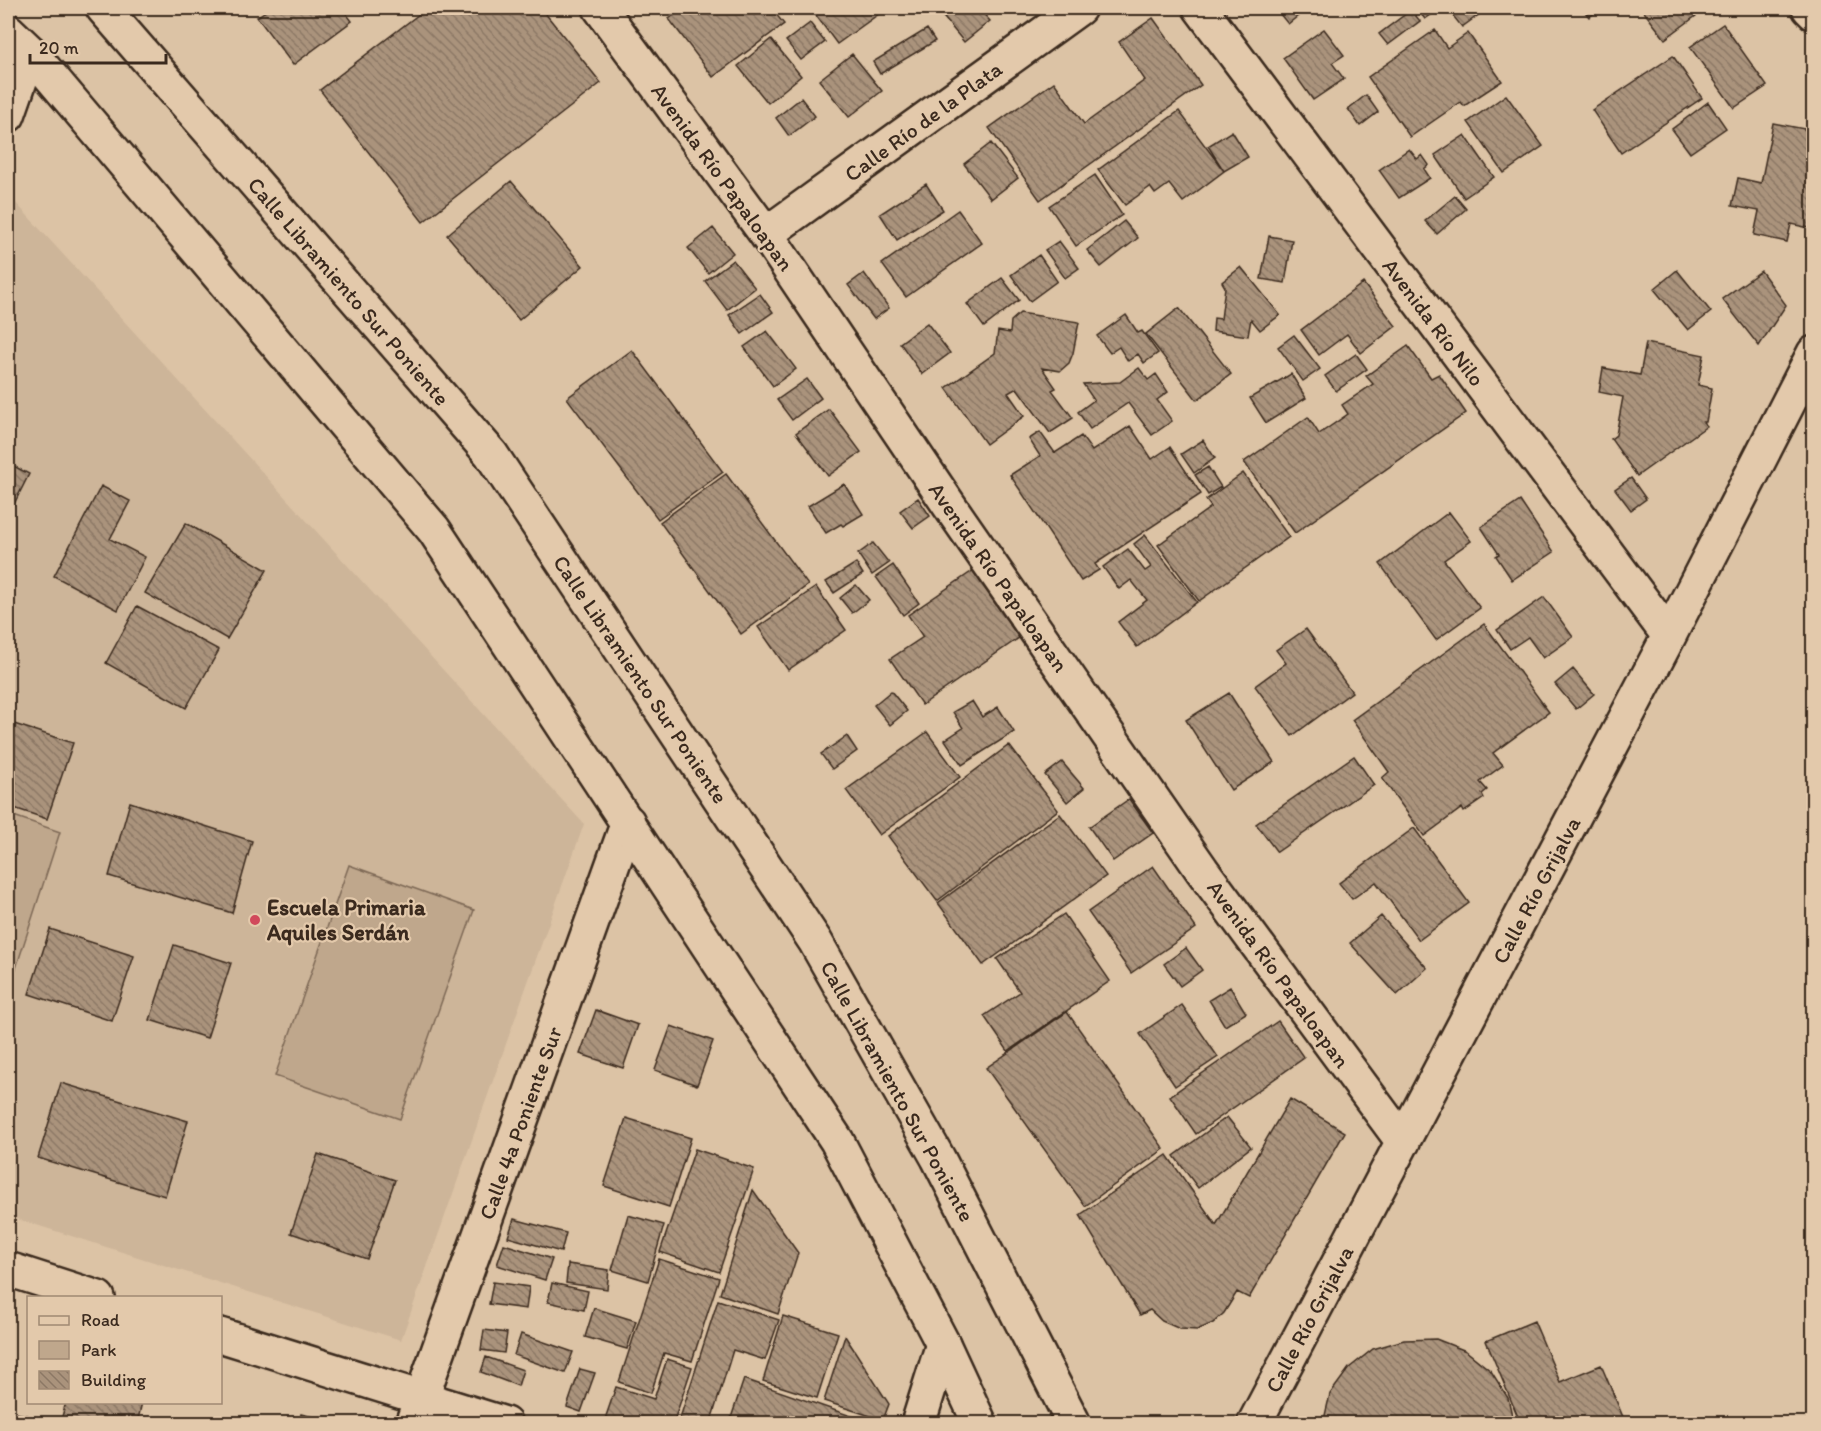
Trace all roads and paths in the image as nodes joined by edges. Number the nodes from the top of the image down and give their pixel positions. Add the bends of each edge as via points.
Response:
1 (103, 8) edge
2 (600, 8) edge
3 (1079, 8) edge
4 (1200, 8) edge
5 (1809, 8) edge
6 (1814, 13) edge
7 (19, 42) edge
8 (8, 115) edge
9 (766, 234) junction
10 (1814, 353) edge
11 (1669, 636) junction
12 (628, 822) junction
13 (1403, 1142) junction
14 (8, 1269) edge
15 (92, 1296) edge
16 (222, 1336) edge
17 (943, 1344) junction
18 (417, 1411) edge
19 (505, 1424) edge
20 (918, 1424) edge
21 (980, 1424) edge
22 (1074, 1424) edge
23 (1254, 1424) edge

1 - 22 street, Calle Libramiento Sur Poniente via 491,454 815,941 938,1158
2 - 9 street, Avenida Río Papaloapan
3 - 9 street, Calle Río de la Plata
4 - 11 street, Avenida Río Nilo
5 - 6 street
7 - 8 street
7 - 12 street via 434,531
9 - 13 street, Avenida Río Papaloapan via 1196,861
10 - 11 street, Calle Río Grijalva
11 - 13 street, Calle Río Grijalva
12 - 17 street via 837,1141
12 - 18 street, Calle 4a Poniente Sur
13 - 23 street, Calle Río Grijalva
14 - 15 street
16 - 18 street
17 - 20 street
17 - 21 street
18 - 19 street

